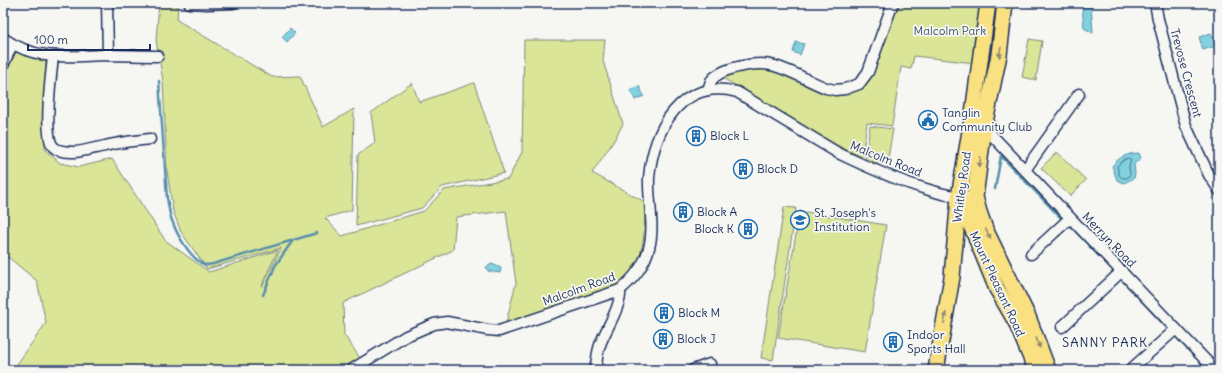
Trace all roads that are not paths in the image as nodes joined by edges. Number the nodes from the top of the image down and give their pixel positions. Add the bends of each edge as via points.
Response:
1 (107, 3) edge
2 (189, 3) edge
3 (233, 3) edge
4 (893, 3) edge
5 (988, 3) edge
6 (1005, 3) edge
7 (1156, 3) edge
8 (3, 38) edge
9 (12, 44) junction
10 (108, 55) junction
11 (158, 56) dead end
12 (53, 57) junction
13 (3, 65) edge
14 (708, 90) junction
15 (1079, 94) dead end
16 (984, 127) junction
17 (150, 139) dead end
18 (1025, 170) junction
19 (1219, 190) edge
20 (960, 197) junction
21 (975, 197) junction
22 (1070, 218) junction
23 (1031, 254) dead end
24 (1122, 271) junction
25 (620, 290) junction
26 (1062, 327) dead end
27 (1176, 329) junction
28 (710, 364) dead end
29 (352, 370) edge
30 (595, 370) edge
31 (693, 370) edge
32 (936, 370) edge
33 (1036, 370) edge
34 (1048, 370) edge
35 (1130, 370) edge
36 (1215, 370) edge

1 - 10 street
2 - 3 street
4 - 14 street via 868,72 854,87 835,90 826,88 774,66 756,64 718,75 711,81
5 - 20 main road, Whitley Road
6 -> 16 main road, Whitley Road via 999,56
7 - 19 street, Trevose Crescent via 1186,126 1209,175
8 - 9 street
9 - 12 street
9 - 13 street
10 - 11 street
10 - 12 street
12 - 17 street via 49,126 54,148 76,152 127,141
14 - 20 street, Malcolm Road via 724,89 737,92 843,156 912,185
14 - 25 street, Malcolm Road via 688,97 664,124 652,155 650,171 652,233 649,247 643,264 633,279
15 - 18 street
16 - 18 street, Merryn Road
16 -> 21 main road, Whitley Road
18 - 22 street, Merryn Road
20 - 21 street, Malcolm Road
32 -> 20 main road, Whitley Road via 952,277
20 - 33 main road, Mount Pleasant Road via 997,289 1016,322
21 -> 34 main road, Mount Pleasant Road via 985,229 1028,317
22 - 23 street
22 - 24 street, Merryn Road
24 - 26 street
24 - 27 street, Merryn Road
25 - 29 street, Malcolm Road via 499,331 447,322 434,324 406,336
25 - 30 street via 617,307 599,346
27 - 35 street
27 - 36 street, Merryn Road
28 - 31 street

